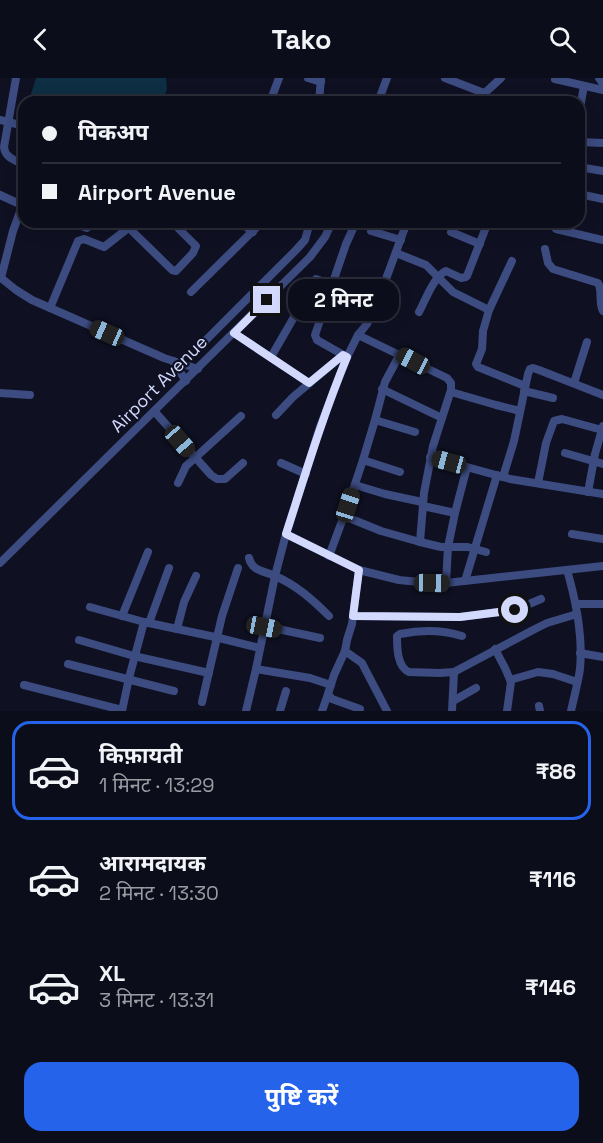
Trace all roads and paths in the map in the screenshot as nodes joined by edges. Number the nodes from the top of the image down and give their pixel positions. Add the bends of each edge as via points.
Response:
1 (15, 78) edge
2 (279, 78) edge
3 (308, 78) edge
4 (387, 78) edge
5 (445, 78) edge
6 (501, 78) edge
7 (599, 78) edge
8 (555, 79) edge
9 (321, 80) edge
10 (603, 84) edge
11 (584, 86) junction
12 (603, 90) edge
13 (484, 93) junction
14 (272, 96) edge
15 (320, 96) edge
16 (380, 96) edge
17 (481, 96) edge
18 (582, 96) edge
19 (4, 121) edge
20 (585, 142) edge
21 (603, 143) edge
22 (18, 162) edge
23 (585, 168) edge
24 (603, 171) edge
25 (0, 195) edge
26 (585, 195) edge
27 (603, 199) edge
28 (18, 202) edge
29 (18, 219) edge
30 (128, 228) edge
31 (135, 228) edge
32 (178, 228) edge
33 (248, 228) edge
34 (257, 228) edge
35 (308, 228) edge
36 (329, 228) edge
37 (353, 228) edge
38 (405, 228) edge
39 (486, 228) edge
40 (555, 228) edge
41 (371, 231) dead end
42 (253, 232) junction
43 (450, 232) dead end
44 (401, 240) junction
45 (603, 240) edge
46 (480, 244) junction
47 (545, 249) dead end
48 (396, 253) junction
49 (512, 261) dead end
50 (0, 278) edge
51 (437, 278) junction
52 (332, 285) junction
53 (191, 292) dead end
54 (50, 308) junction
55 (489, 310) junction
56 (603, 310) edge
57 (419, 312) dead end
58 (234, 333) junction
59 (358, 335) junction
60 (587, 342) dead end
61 (200, 346) dead end
62 (400, 354) junction
63 (345, 356) junction
64 (271, 357) junction
65 (172, 361) junction
66 (198, 369) junction
67 (186, 381) junction
68 (309, 383) junction
69 (574, 383) junction
70 (524, 388) junction
71 (382, 389) junction
72 (451, 392) junction
73 (0, 393) edge
74 (30, 395) dead end
75 (603, 395) edge
76 (553, 398) dead end
77 (155, 411) junction
78 (520, 411) junction
79 (241, 416) dead end
80 (276, 416) dead end
81 (442, 418) junction
82 (375, 420) junction
83 (602, 428) edge
84 (415, 432) dead end
85 (565, 453) dead end
86 (194, 457) junction
87 (430, 457) junction
88 (363, 460) junction
89 (243, 463) dead end
90 (281, 463) dead end
91 (598, 463) edge
92 (467, 467) junction
93 (400, 472) dead end
94 (306, 474) junction
95 (500, 476) junction
96 (178, 483) dead end
97 (538, 483) junction
98 (355, 484) junction
99 (588, 492) junction
100 (603, 494) edge
101 (423, 506) junction
102 (455, 513) junction
103 (344, 516) junction
104 (286, 534) junction
105 (572, 534) dead end
106 (603, 539) edge
107 (420, 542) junction
108 (448, 547) junction
109 (476, 549) junction
110 (148, 552) dead end
111 (486, 552) dead end
112 (329, 555) junction
113 (249, 558) dead end
114 (0, 563) edge
115 (603, 566) edge
116 (169, 568) dead end
117 (238, 568) dead end
118 (359, 570) junction
119 (567, 570) junction
120 (196, 576) dead end
121 (275, 576) junction
122 (465, 581) junction
123 (446, 583) junction
124 (542, 599) dead end
125 (576, 604) junction
126 (603, 604) edge
127 (90, 607) dead end
128 (577, 614) junction
129 (122, 616) junction
130 (329, 616) dead end
131 (353, 616) junction
132 (399, 617) junction
133 (146, 623) junction
134 (264, 627) junction
135 (177, 629) junction
136 (400, 634) junction
137 (462, 636) dead end
138 (218, 637) junction
139 (320, 638) dead end
140 (79, 640) dead end
141 (260, 648) junction
142 (495, 649) junction
143 (345, 651) junction
144 (580, 653) junction
145 (134, 656) junction
146 (603, 657) edge
147 (68, 664) dead end
148 (256, 669) junction
149 (454, 672) junction
150 (209, 674) junction
151 (129, 678) junction
152 (510, 680) junction
153 (578, 682) junction
154 (24, 685) dead end
155 (331, 685) junction
156 (476, 688) dead end
157 (174, 690) dead end
158 (286, 691) dead end
159 (328, 694) junction
160 (453, 700) junction
161 (202, 702) dead end
162 (360, 709) dead end
163 (122, 711) edge
164 (246, 711) edge
165 (280, 711) edge
166 (322, 711) edge
167 (387, 711) edge
168 (452, 711) edge
169 (507, 711) edge
170 (571, 711) edge

1 - 19 street
2 - 14 street
3 - 9 street
4 - 16 street
5 - 13 street
6 - 13 street
7 - 10 street
8 - 11 street
9 - 15 street
11 - 12 street
11 - 18 street
13 - 17 street
19 - 22 street via 4,150
20 - 21 street
23 - 24 street
25 - 28 street
26 - 27 street
29 - 50 street
30 - 54 street via 104,247 84,239 78,241
31 - 32 street via 176,271 196,246
33 - 42 street
34 - 42 street
35 - 61 street via 305,240
36 - 58 street, Airport Avenue via 310,257
37 - 52 street
38 - 44 street
39 - 46 street
40 - 45 street
41 - 44 street
42 - 53 street
43 - 46 street
44 - 48 street
46 - 51 street via 466,278 446,272
47 - 56 street via 553,268 598,283
48 - 51 street via 426,265
48 - 59 street via 376,306
49 - 55 street
50 - 54 street
51 - 55 street via 453,292
51 - 57 street
52 - 63 street via 315,335
52 - 64 street via 316,279
54 - 65 street
55 - 70 street via 476,365
58 - 64 street
58 - 66 street, Airport Avenue
59 - 62 street
59 - 63 street
60 - 69 street
62 - 71 street
62 - 72 street via 447,378
63 - 68 street
63 - 94 street
64 - 68 street
65 - 66 street
65 - 67 street
66 - 67 street, Airport Avenue
67 - 77 street, Airport Avenue
68 - 80 street
69 - 70 street via 533,368
69 - 75 street
70 - 76 street
70 - 78 street
71 - 81 street
71 - 82 street
72 - 78 street
72 - 81 street
73 - 74 street
77 - 86 street
77 - 114 street, Airport Avenue
78 - 95 street via 514,441
79 - 86 street
81 - 87 street
82 - 84 street
82 - 88 street
83 - 91 street
83 - 97 street via 562,419 554,421
85 - 91 street
86 - 89 street via 211,475 222,480
86 - 96 street
87 - 92 street
87 - 101 street
88 - 93 street
88 - 98 street
90 - 94 street
91 - 99 street
92 - 95 street
92 - 102 street
94 - 104 street
95 - 97 street
95 - 109 street
97 - 99 street
98 - 101 street via 422,502
98 - 103 street
99 - 100 street
101 - 102 street
101 - 107 street
102 - 108 street
103 - 107 street
103 - 112 street
104 - 112 street
104 - 121 street
105 - 106 street
107 - 108 street
108 - 109 street
108 - 123 street
109 - 111 street
109 - 122 street
110 - 129 street
112 - 118 street
113 - 121 street via 256,569
115 - 119 street
116 - 133 street
117 - 138 street
118 - 123 street via 399,580
118 - 131 street
119 - 122 street
119 - 125 street
120 - 135 street
121 - 130 street via 302,591
121 - 134 street
122 - 123 street
124 - 132 street via 506,612
125 - 126 street
125 - 128 street
127 - 129 street
128 - 142 street via 547,623
128 - 144 street
129 - 133 street
131 - 132 street
131 - 143 street
132 - 136 street
133 - 135 street
133 - 145 street
134 - 139 street
134 - 141 street
135 - 138 street
136 - 137 street via 433,631
136 - 149 street via 398,651 405,670
138 - 141 street
138 - 150 street
140 - 145 street
141 - 148 street
142 - 149 street
142 - 152 street
143 - 155 street
143 - 167 street via 362,663
144 - 146 street
144 - 153 street
145 - 150 street
145 - 151 street
147 - 151 street
148 - 155 street
148 - 164 street
149 - 160 street
150 - 161 street
151 - 157 street
151 - 163 street
152 - 153 street via 538,672
152 - 169 street
153 - 170 street
154 - 163 street
155 - 159 street
156 - 160 street
158 - 165 street
159 - 162 street
159 - 166 street
160 - 168 street

